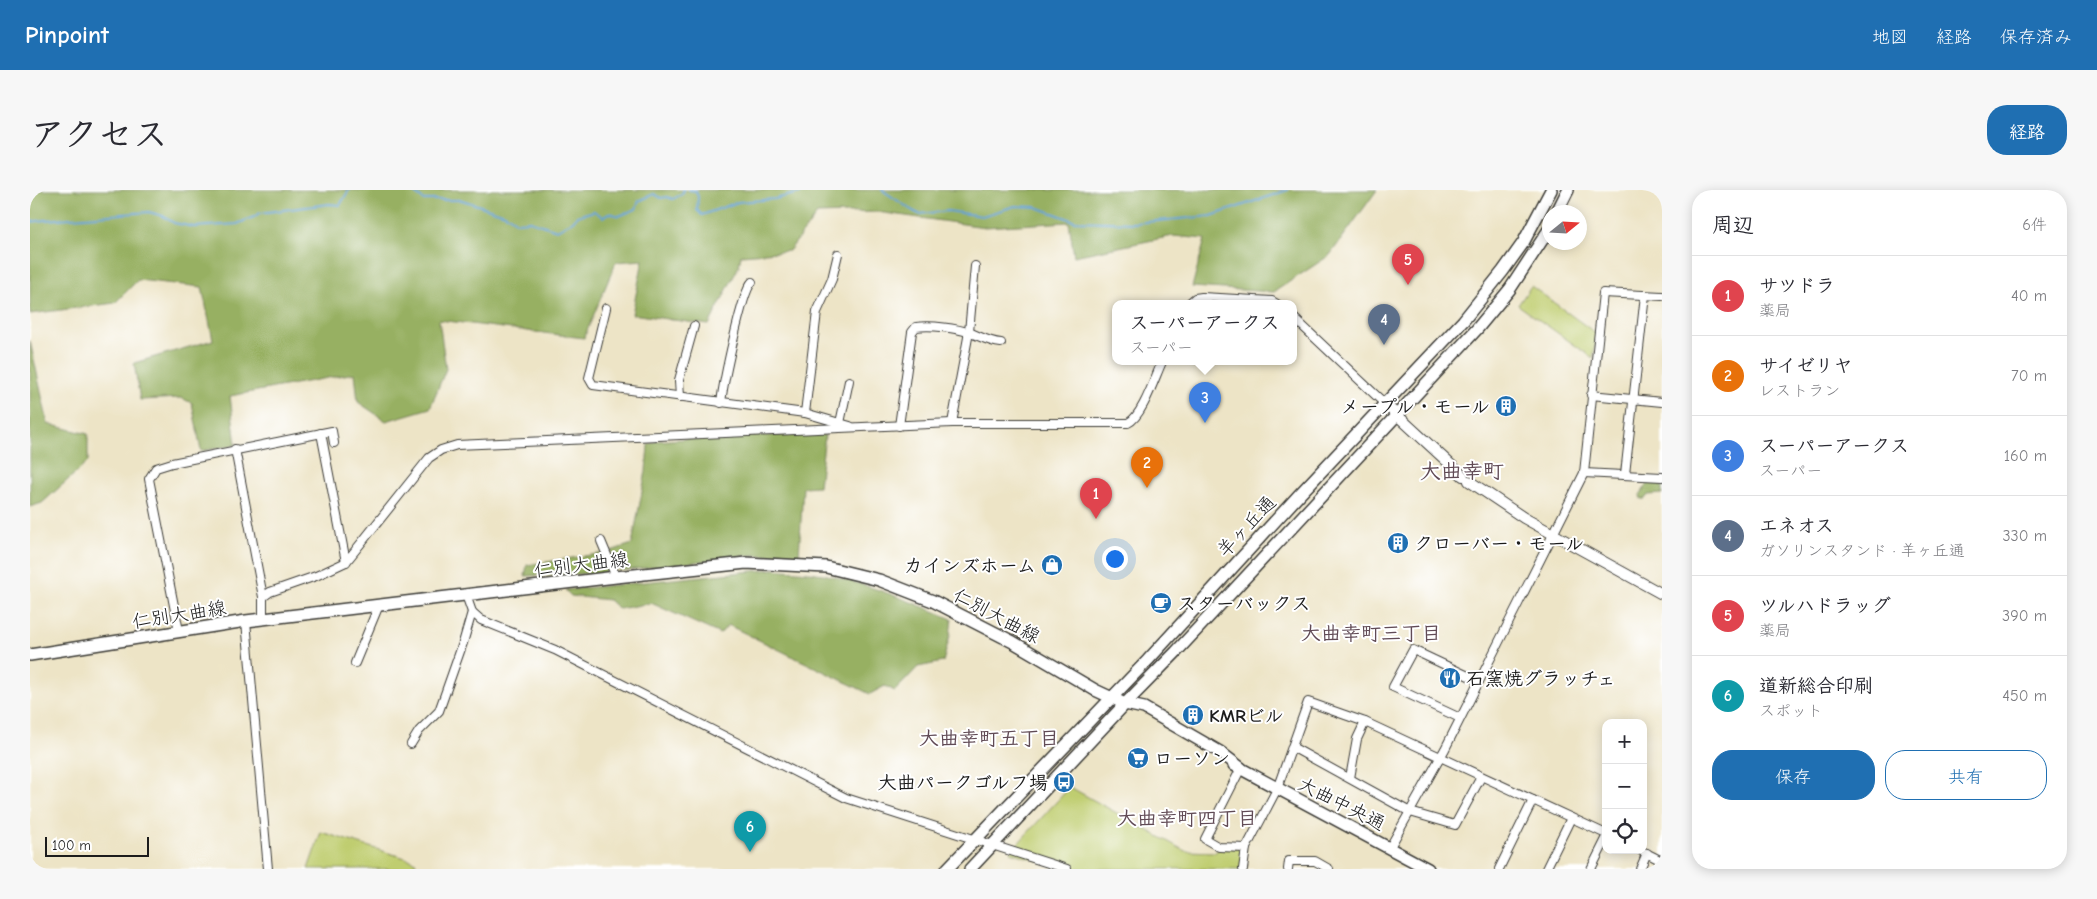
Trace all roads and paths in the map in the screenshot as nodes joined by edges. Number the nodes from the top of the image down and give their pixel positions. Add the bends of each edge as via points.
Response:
1 (1550, 190) edge
2 (1568, 190) edge
3 (1560, 205) edge
4 (1542, 242) edge
5 (838, 254) dead end
6 (975, 266) dead end
7 (752, 282) dead end
8 (1645, 295) junction
9 (1662, 296) edge
10 (1193, 300) edge
11 (1254, 300) edge
12 (606, 308) dead end
13 (1297, 321) edge
14 (694, 326) dead end
15 (969, 332) junction
16 (1001, 342) dead end
17 (1161, 365) edge
18 (683, 369) junction
19 (692, 370) dead end
20 (848, 381) dead end
21 (1591, 395) junction
22 (680, 397) junction
23 (1633, 399) junction
24 (721, 402) junction
25 (1662, 402) edge
26 (1385, 404) junction
27 (805, 413) junction
28 (1397, 414) junction
29 (952, 423) junction
30 (840, 424) junction
31 (899, 426) junction
32 (857, 428) junction
33 (321, 433) junction
34 (334, 442) dead end
35 (235, 449) junction
36 (1584, 473) junction
37 (1625, 474) junction
38 (1662, 477) edge
39 (1552, 534) junction
40 (601, 541) dead end
41 (346, 562) junction
42 (616, 577) junction
43 (1662, 594) edge
44 (466, 595) junction
45 (263, 597) junction
46 (379, 605) junction
47 (472, 612) junction
48 (263, 619) junction
49 (246, 621) junction
50 (179, 631) junction
51 (30, 655) edge
52 (355, 663) dead end
53 (1479, 681) junction
54 (1110, 697) junction
55 (1125, 704) junction
56 (1460, 718) junction
57 (1365, 722) junction
58 (411, 744) dead end
59 (1292, 747) junction
60 (1440, 758) junction
61 (1240, 768) junction
62 (1481, 777) junction
63 (1350, 778) junction
64 (1277, 789) junction
65 (1533, 800) junction
66 (1410, 812) junction
67 (1571, 818) junction
68 (1602, 832) edge
69 (976, 839) junction
70 (993, 846) junction
71 (1390, 847) junction
72 (1602, 847) edge
73 (1246, 848) junction
74 (1644, 854) edge
75 (1647, 854) edge
76 (1662, 861) edge
77 (1426, 868) edge
78 (268, 869) edge
79 (946, 869) edge
80 (970, 869) edge
81 (1067, 869) edge
82 (1244, 869) edge
83 (1288, 869) edge
84 (1330, 869) edge
85 (1499, 869) edge
86 (1546, 869) edge
87 (1591, 869) edge
88 (1640, 869) edge

1 - 26 main road, 羊ヶ丘通 via 1523,243 1503,272 1463,321
2 - 3 main road
4 - 28 main road, 羊ヶ丘通 via 1502,300
5 - 27 street via 818,312
6 - 15 street
7 - 24 street via 733,342
8 - 9 street
8 - 21 street via 1604,293
8 - 23 street
10 - 11 street via 1202,297
12 - 22 street via 589,378 593,385
13 - 26 street
14 - 18 street
15 - 16 street
15 - 29 street
15 - 31 street via 925,326 916,327 912,332
17 - 29 street via 1140,410 1128,423
18 - 19 street
18 - 22 street via 678,388
20 - 30 street
21 - 23 street
21 - 36 street
22 - 24 street
23 - 25 street
23 - 37 street
24 - 27 street
26 - 28 street
26 - 54 main road, 羊ヶ丘通
27 - 30 street
28 - 39 street via 1466,478
28 - 55 main road, 羊ヶ丘通
29 - 31 street
30 - 32 street
31 - 32 street
32 - 41 street via 457,445 440,450 429,458
33 - 34 street via 332,431
33 - 35 street
33 - 41 street
35 - 45 street
35 - 50 street via 156,468 149,479
36 - 37 street
36 - 39 street
37 - 38 street
39 - 43 street
39 - 53 street
40 - 42 street
41 - 45 street
42 - 44 main road, 仁別大曲線
42 - 54 main road, 仁別大曲線 via 746,563 826,566 879,580 934,601
44 - 46 main road, 仁別大曲線
44 - 47 street
45 - 48 street
46 - 48 main road, 仁別大曲線
46 - 52 street
47 - 58 street via 439,711
47 - 69 street via 481,620 555,650 846,798
48 - 49 main road, 仁別大曲線
49 - 50 main road, 仁別大曲線
49 - 78 street
50 - 51 main road, 仁別大曲線
53 - 56 street
53 - 56 street via 1413,650 1393,687
54 - 55 main road, 大曲中央通
54 - 69 main road, 羊ヶ丘通
55 - 61 main road, 大曲中央通 via 1144,708 1220,752
55 - 70 main road, 羊ヶ丘通
56 - 60 street
57 - 59 street via 1308,702
57 - 60 street
57 - 63 street via 1357,738
59 - 63 street
59 - 64 street
60 - 62 street
60 - 66 street
61 - 64 main road, 大曲中央通
61 - 73 street via 1205,839 1219,847
62 - 65 street
62 - 66 street via 1455,825
63 - 66 street
64 - 71 main road, 大曲中央通
64 - 73 street
65 - 67 street
65 - 85 street
66 - 71 street
67 - 68 street
67 - 86 street
69 - 70 street
69 - 79 main road, 羊ヶ丘通
70 - 80 main road, 羊ヶ丘通
70 - 81 street
71 - 77 main road, 大曲中央通
72 - 87 street
73 - 82 street
74 - 88 street
75 - 76 street
83 - 84 street via 1289,861 1315,861

